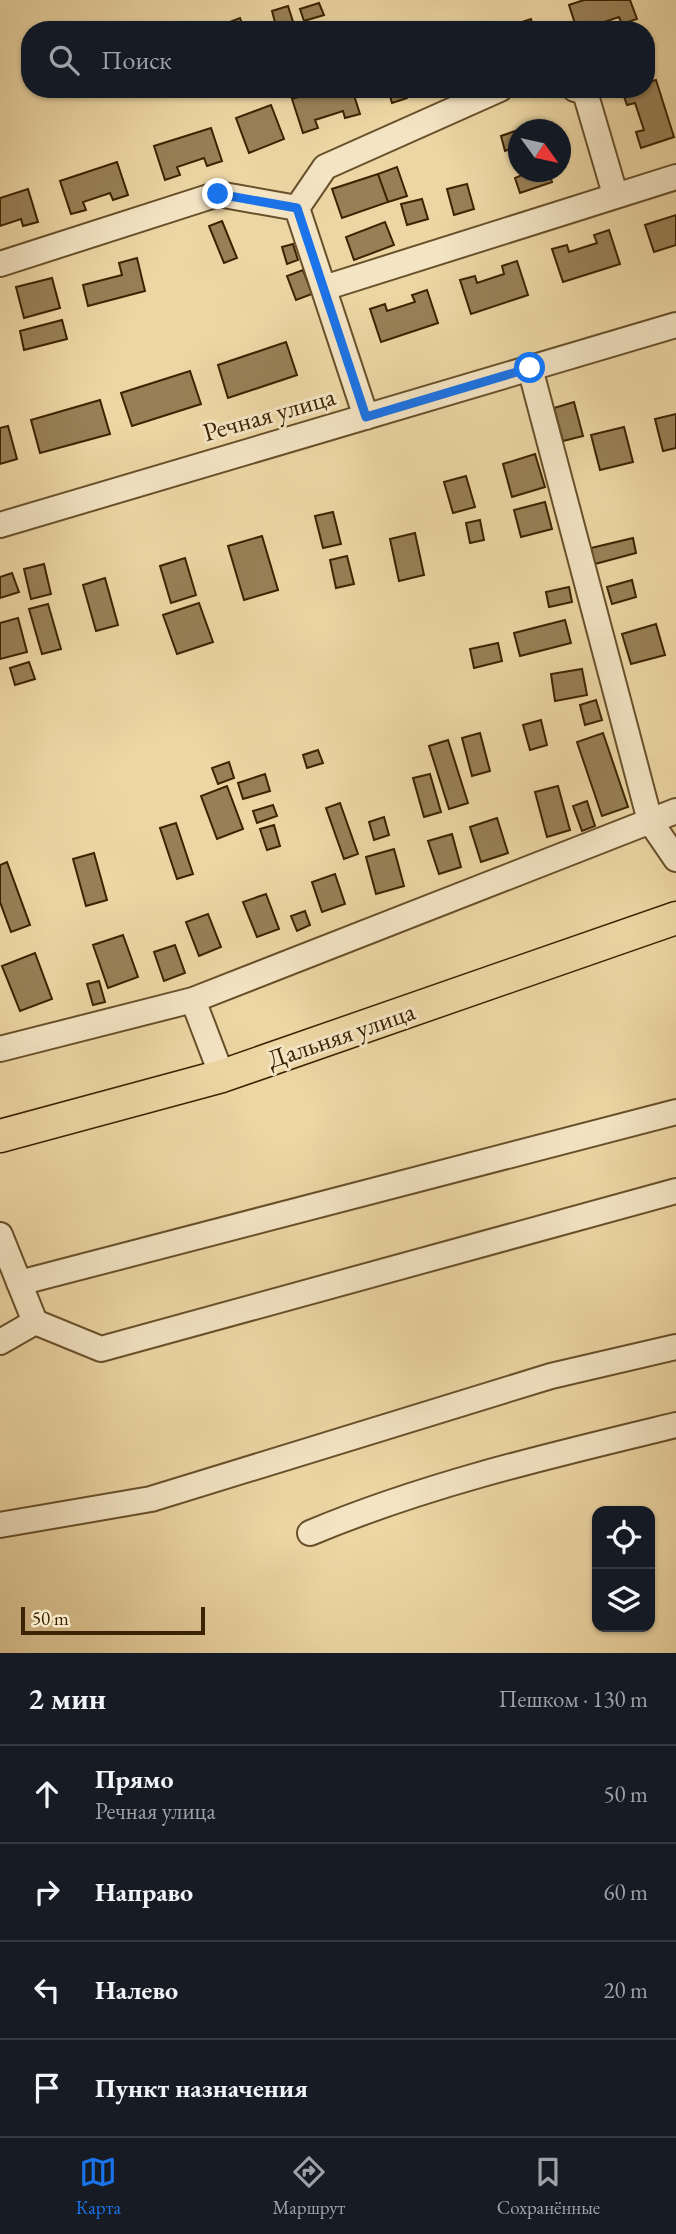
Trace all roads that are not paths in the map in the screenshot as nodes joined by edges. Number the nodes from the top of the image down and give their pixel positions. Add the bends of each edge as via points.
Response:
1 (480, 98) edge
2 (586, 98) edge
3 (676, 177) edge
4 (615, 194) junction
5 (297, 208) junction
6 (0, 264) edge
7 (324, 289) junction
8 (676, 325) edge
9 (530, 368) junction
10 (366, 417) junction
11 (0, 525) edge
12 (676, 811) edge
13 (650, 821) junction
14 (676, 859) edge
15 (676, 918) edge
16 (193, 1000) junction
17 (0, 1049) edge
18 (222, 1076) junction
19 (676, 1112) edge
20 (0, 1136) edge
21 (676, 1191) edge
22 (0, 1235) edge
23 (10, 1269) edge
24 (35, 1322) junction
25 (0, 1342) edge
26 (676, 1347) edge
27 (676, 1425) edge
28 (0, 1525) edge
29 (310, 1533) dead end

1 - 5 street via 325,167
2 - 4 street
3 - 4 street
4 - 7 street
5 - 6 street via 218,194
5 - 7 street
7 - 10 street
8 - 9 street, Речная улица
9 - 10 street, Речная улица
9 - 13 street
10 - 11 street, Речная улица
12 - 13 street
13 - 14 street
13 - 16 street
15 - 18 main road, Дальняя улица
16 - 17 street
16 - 18 street
18 - 20 main road, Дальняя улица
19 - 23 street
21 - 24 street via 102,1349
22 - 23 street
23 - 24 street
24 - 25 street
26 - 28 street via 551,1376 151,1499
27 - 29 street via 379,1504

